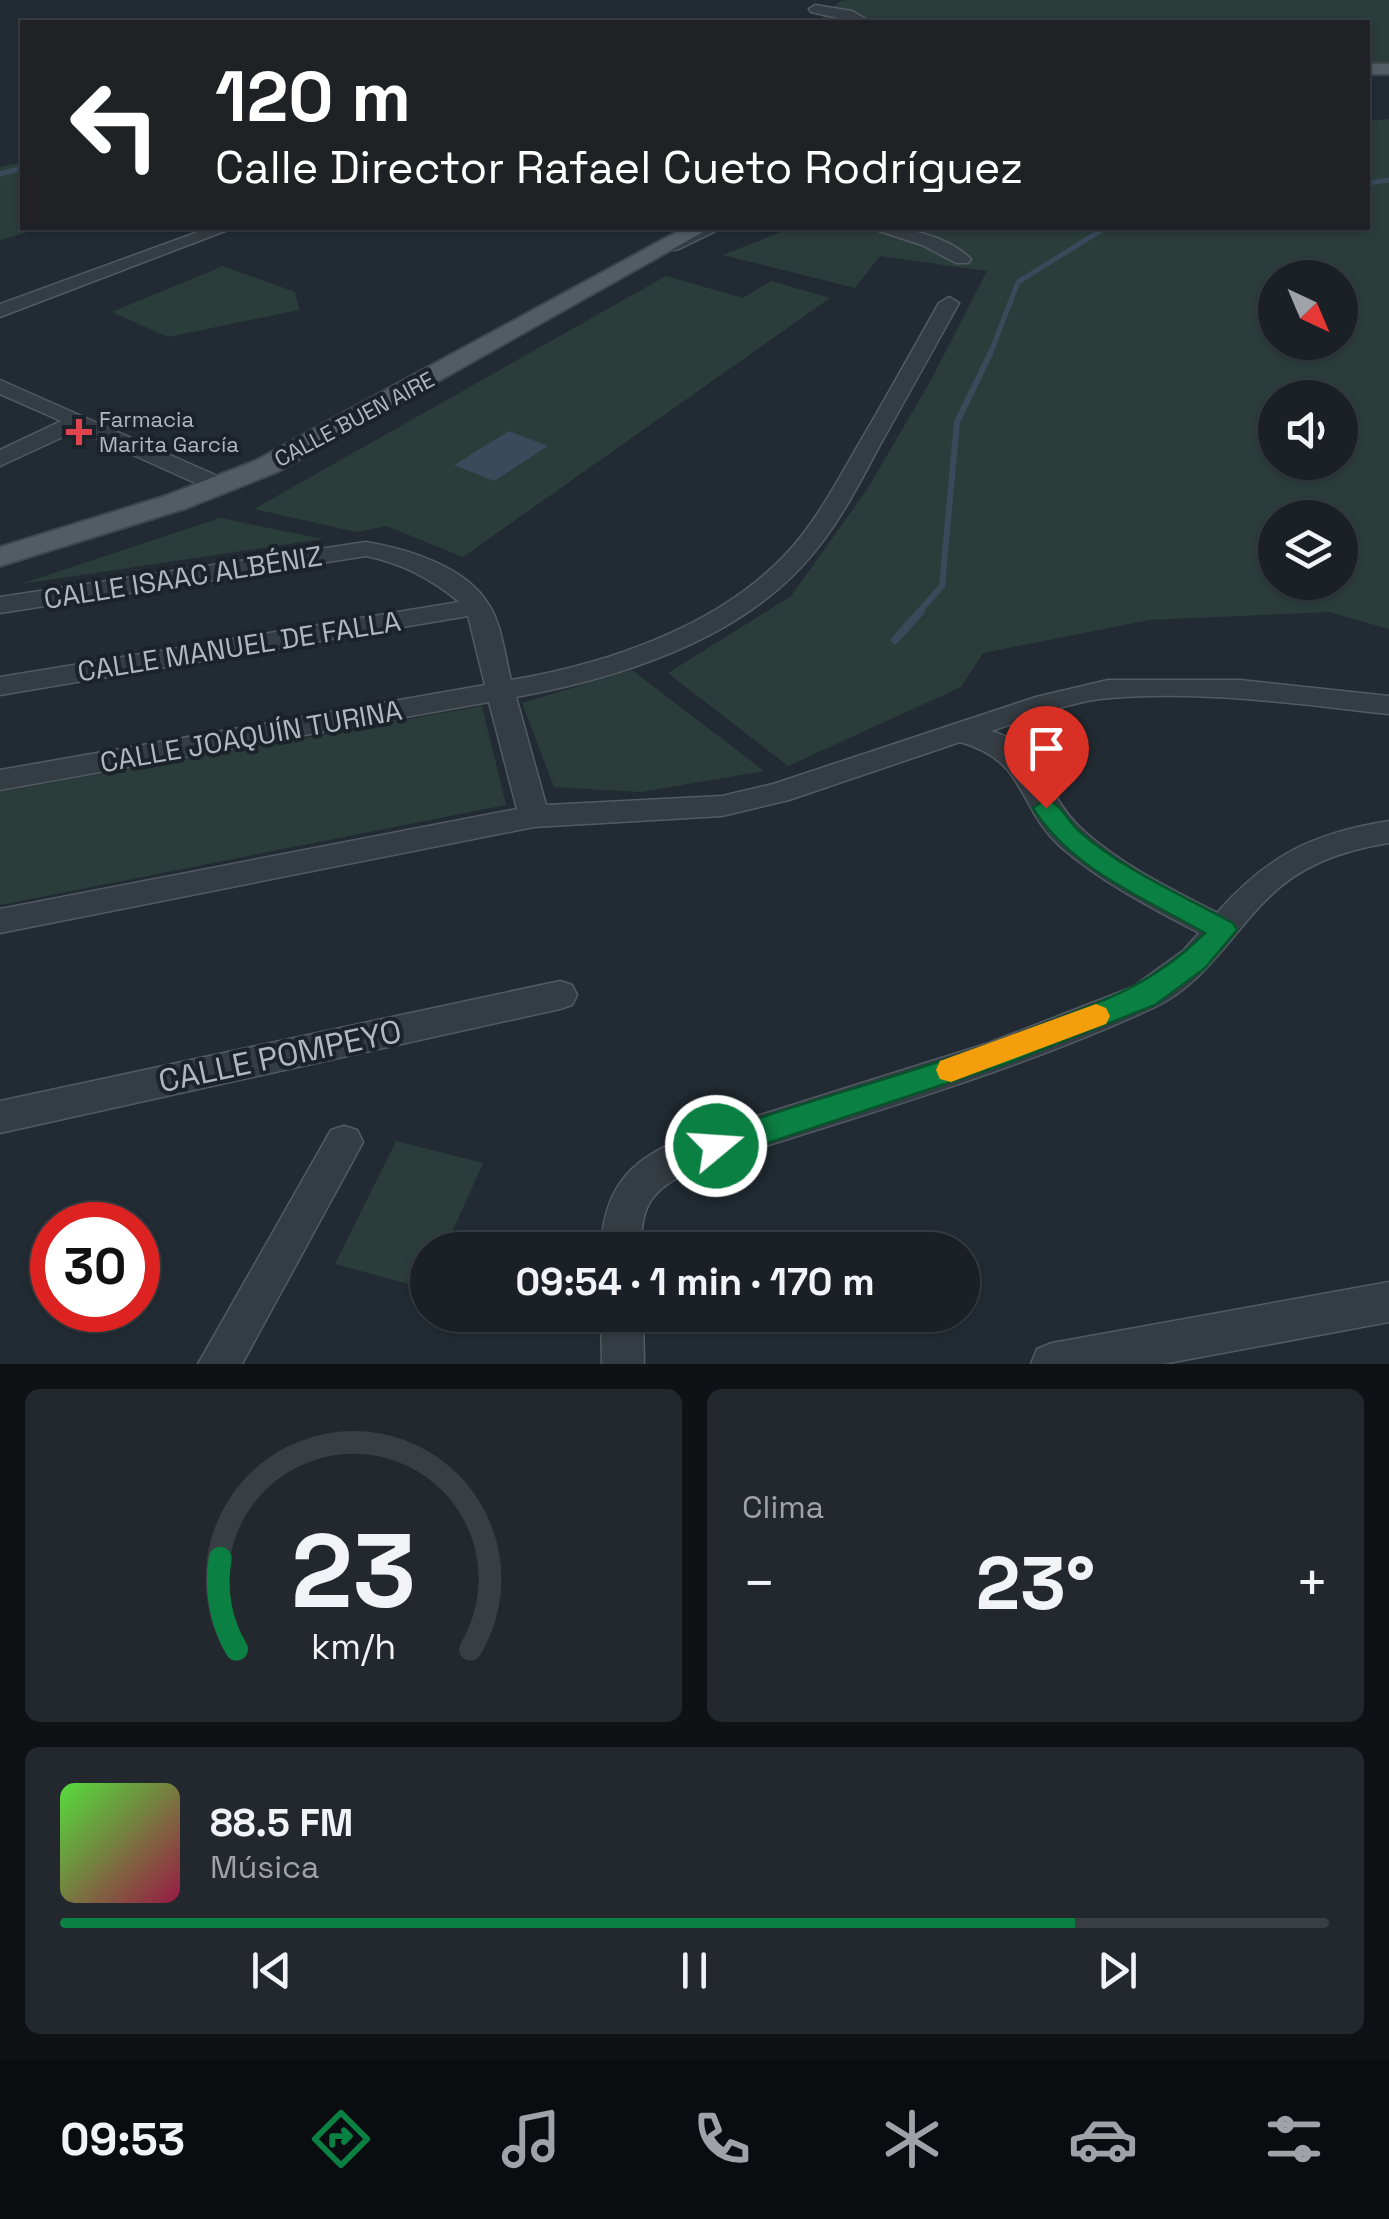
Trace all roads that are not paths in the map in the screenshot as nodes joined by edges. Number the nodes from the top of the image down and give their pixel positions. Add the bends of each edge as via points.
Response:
1 (831, 0) edge
2 (815, 9) junction
3 (803, 19) dead end
4 (861, 20) edge
5 (182, 230) edge
6 (219, 230) edge
7 (693, 230) edge
8 (708, 230) edge
9 (887, 230) edge
10 (962, 259) dead end
11 (640, 260) junction
12 (0, 300) edge
13 (949, 303) dead end
14 (0, 311) edge
15 (3, 390) edge
16 (78, 422) junction
17 (0, 459) edge
18 (221, 486) junction
19 (0, 558) edge
20 (0, 605) edge
21 (478, 607) junction
22 (0, 686) edge
23 (501, 692) junction
24 (1389, 705) edge
25 (963, 734) junction
26 (0, 780) edge
27 (534, 816) junction
28 (1389, 832) edge
29 (0, 920) edge
30 (1224, 930) junction
31 (560, 994) dead end
32 (0, 1118) edge
33 (344, 1142) dead end
34 (620, 1232) edge
35 (1389, 1302) edge
36 (622, 1332) edge
37 (1189, 1352) edge
38 (219, 1364) edge
39 (623, 1364) edge
40 (1052, 1364) edge

1 - 2 street
2 - 3 street
2 - 4 street
5 - 12 street
6 - 14 street
7 - 11 main road, CALLE BUEN AIRE
8 - 11 street
9 - 10 street
11 - 18 main road, CALLE BUEN AIRE via 311,444
13 - 23 street, CALLE JOAQUÍN TURINA via 837,503 780,574 743,602 653,648
15 - 16 street
16 - 17 street
16 - 18 street
18 - 19 main road, CALLE BUEN AIRE
20 - 21 street, CALLE ISAAC ALBÉNIZ via 366,548 442,577
21 - 22 street, CALLE MANUEL DE FALLA
21 - 23 street
23 - 26 street, CALLE JOAQUÍN TURINA
23 - 27 street
24 - 25 street via 1240,689 1108,689 1046,703
25 - 27 street via 722,806
25 - 30 street via 1014,751 1067,835 1105,864
27 - 29 street
28 - 30 street via 1345,839 1292,862 1257,889
30 - 34 street via 1145,997 997,1055 652,1171 630,1190
31 - 32 street, CALLE POMPEYO
33 - 38 street
35 - 37 street
36 - 39 street
37 - 40 street

